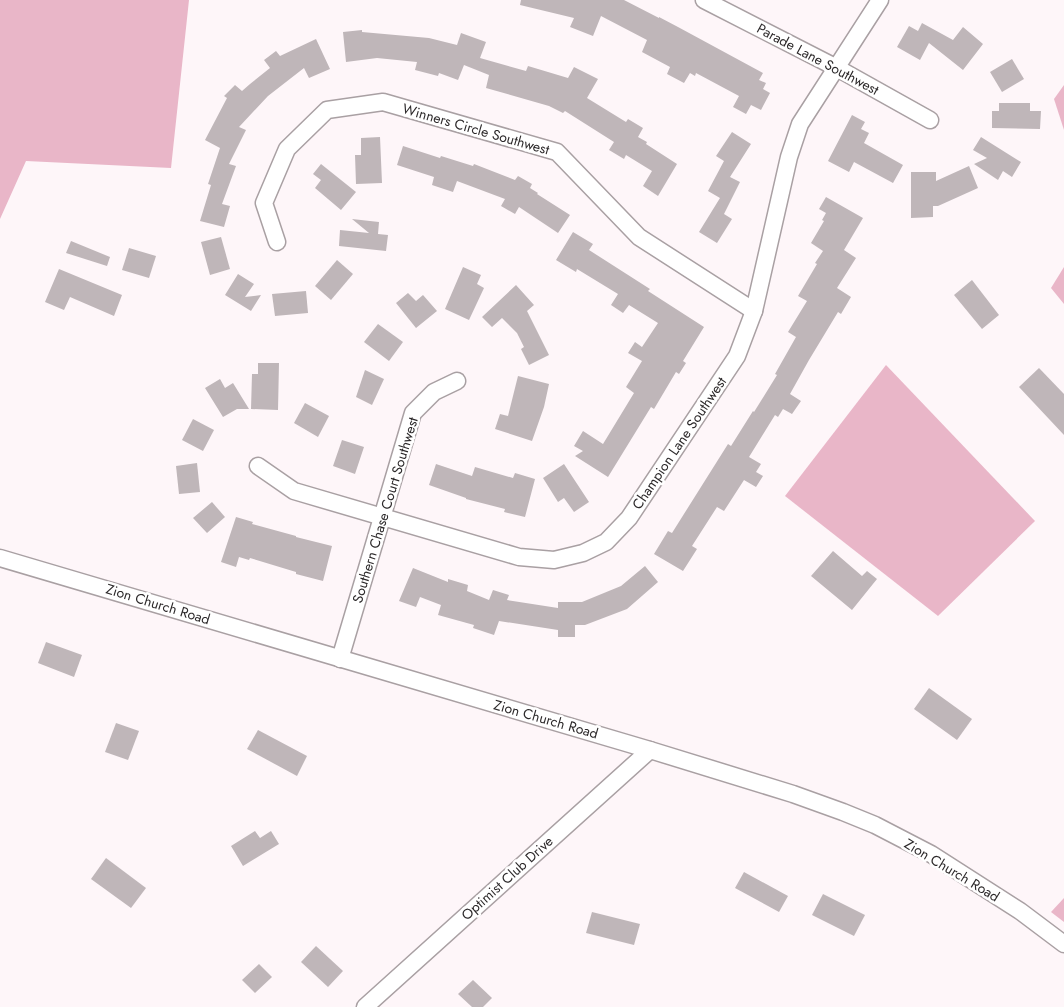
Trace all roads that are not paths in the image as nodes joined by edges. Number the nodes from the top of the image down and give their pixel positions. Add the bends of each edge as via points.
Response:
1 (704, 0) edge
2 (880, 0) edge
3 (836, 68) junction
4 (930, 120) dead end
5 (277, 242) dead end
6 (754, 311) junction
7 (457, 381) dead end
8 (258, 466) dead end
9 (382, 517) junction
10 (0, 558) edge
11 (340, 659) junction
12 (650, 750) junction
13 (1064, 944) edge
14 (365, 1007) edge

1 - 3 street, Parade Lane Southwest
2 - 3 street, Champion Lane Southwest
3 - 4 street, Parade Lane Southwest
3 - 6 street, Champion Lane Southwest via 800,124 789,157
5 - 6 street, Winners Circle Southwest via 264,203 287,149 327,110 383,102 556,152 639,237
6 - 9 street, Champion Lane Southwest via 737,356 629,518 606,542 583,553 554,560 519,557
7 - 9 street, Southern Chase Court Southwest via 434,392 413,413
8 - 9 street, Champion Lane Southwest via 294,490
9 - 11 street, Southern Chase Court Southwest
10 - 11 street, Zion Church Road
11 - 12 street, Zion Church Road
12 - 13 street, Zion Church Road via 793,794 875,826 931,854
12 - 14 street, Optimist Club Drive

